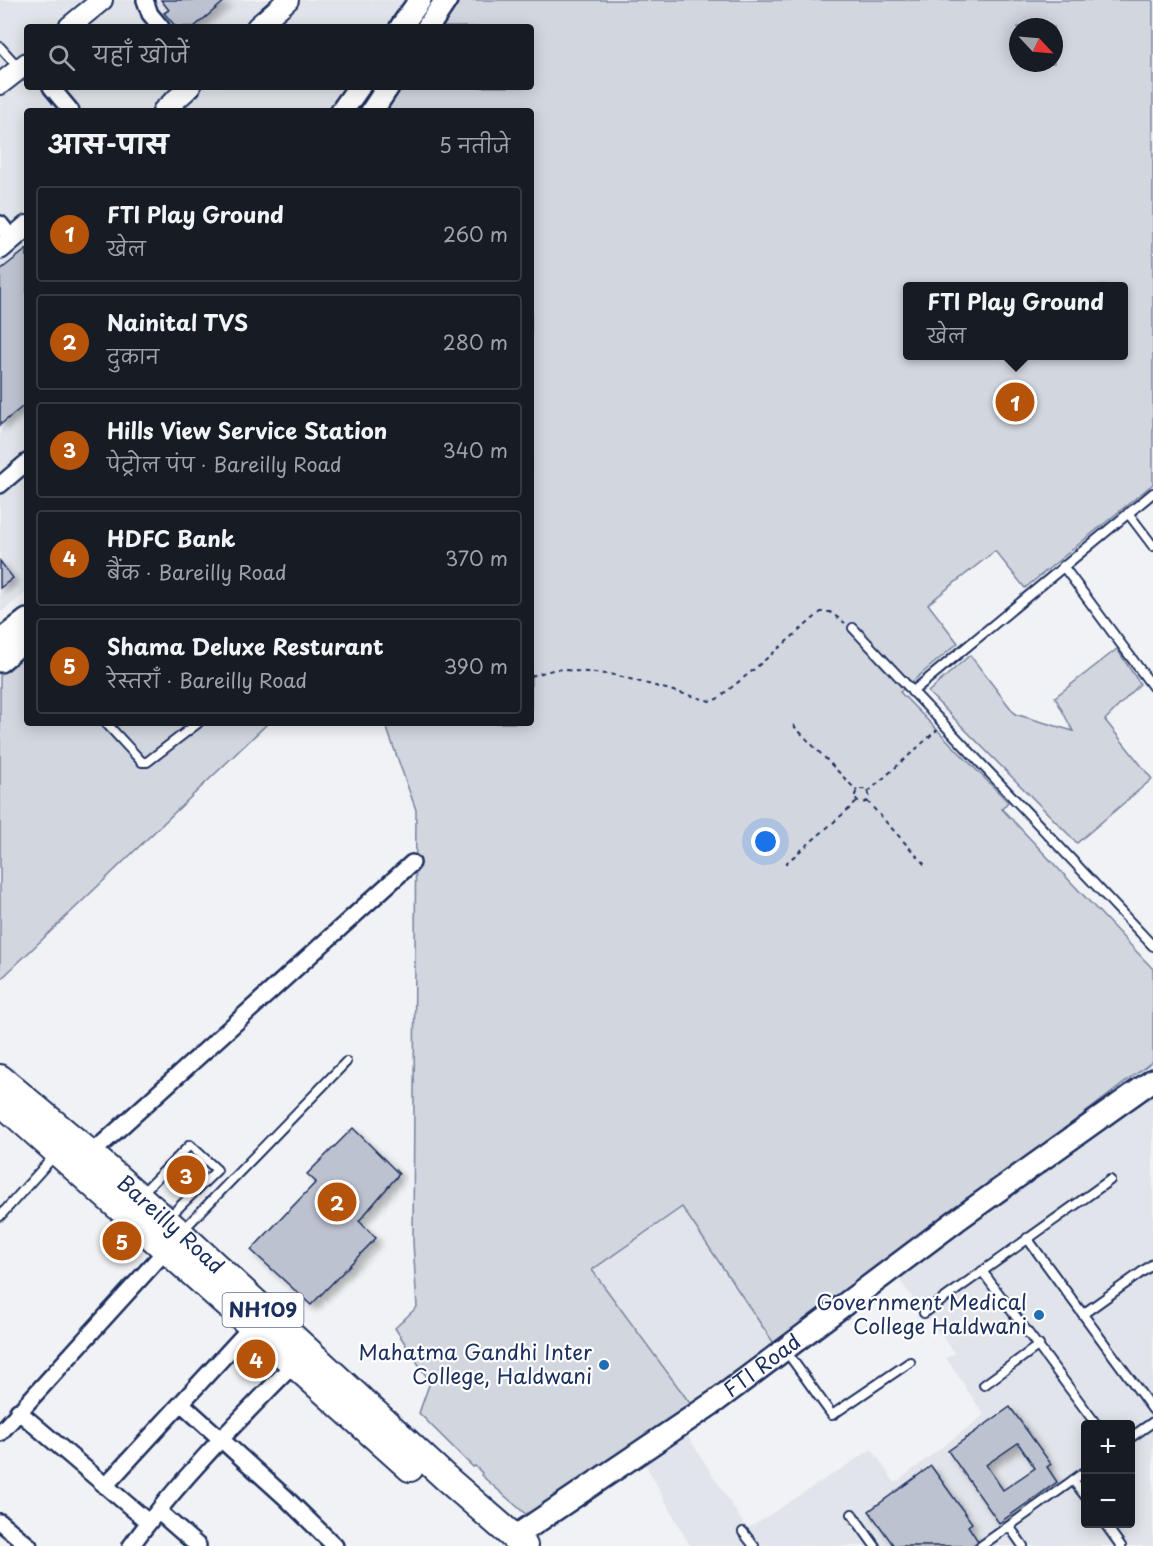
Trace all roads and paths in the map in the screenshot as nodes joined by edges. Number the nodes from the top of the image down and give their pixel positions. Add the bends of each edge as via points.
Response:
1 (102, 0) edge
2 (145, 0) edge
3 (288, 0) edge
4 (420, 0) edge
5 (446, 0) edge
6 (73, 24) edge
7 (158, 24) edge
8 (260, 24) edge
9 (404, 24) edge
10 (430, 24) edge
11 (0, 47) edge
12 (23, 65) edge
13 (0, 84) edge
14 (54, 90) edge
15 (187, 90) edge
16 (357, 90) edge
17 (386, 90) edge
18 (68, 108) edge
19 (172, 108) edge
20 (344, 108) edge
21 (374, 108) edge
22 (24, 465) edge
23 (0, 485) edge
24 (1153, 493) edge
25 (1128, 513) junction
26 (1153, 546) edge
27 (1063, 566) junction
28 (24, 623) edge
29 (852, 628) joint
30 (24, 641) edge
31 (0, 642) edge
32 (0, 661) edge
33 (534, 675) edge
34 (1153, 687) edge
35 (912, 692) junction
36 (943, 724) junction
37 (793, 725) dead end
38 (109, 726) edge
39 (194, 726) edge
40 (857, 791) junction
41 (868, 792) junction
42 (867, 801) junction
43 (857, 802) junction
44 (412, 863) dead end
45 (785, 864) dead end
46 (925, 865) dead end
47 (1153, 946) edge
48 (346, 1062) dead end
49 (0, 1078) edge
50 (1153, 1080) edge
51 (0, 1101) edge
52 (58, 1152) junction
53 (91, 1154) junction
54 (1110, 1180) dead end
55 (139, 1196) junction
56 (0, 1216) edge
57 (171, 1234) junction
58 (1027, 1238) junction
59 (1153, 1264) edge
60 (982, 1270) junction
61 (924, 1313) dead end
62 (1083, 1314) junction
63 (251, 1327) junction
64 (1039, 1345) junction
65 (785, 1349) junction
66 (300, 1358) junction
67 (910, 1362) dead end
68 (984, 1385) dead end
69 (181, 1403) junction
70 (1153, 1410) edge
71 (18, 1411) junction
72 (1092, 1420) edge
73 (1153, 1422) edge
74 (0, 1432) edge
75 (1135, 1435) edge
76 (221, 1439) junction
77 (1082, 1474) edge
78 (1073, 1480) junction
79 (105, 1486) junction
80 (1081, 1490) edge
81 (852, 1514) dead end
82 (153, 1516) junction
83 (0, 1522) edge
84 (1009, 1526) junction
85 (1108, 1528) edge
86 (743, 1532) dead end
87 (510, 1544) edge
88 (29, 1546) edge
89 (131, 1546) edge
90 (198, 1546) edge
91 (335, 1546) edge
92 (754, 1546) edge
93 (875, 1546) edge
94 (981, 1546) edge
95 (1023, 1546) edge
96 (1121, 1546) edge

1 - 6 street
2 - 7 street
3 - 8 street
4 - 9 main road
5 - 10 main road
11 - 12 lane
12 - 13 street
14 - 18 street
15 - 19 street
16 - 20 main road
17 - 21 main road
22 - 23 street
24 - 25 lane
25 - 26 lane
25 - 27 lane
27 - 34 lane
27 - 35 lane
28 - 31 main road
29 - 33 path via 830,612 821,612 710,701 615,675 556,669
29 - 35 lane
30 - 32 main road
35 - 36 lane
36 - 41 path
36 - 47 lane
37 - 40 path
38 - 39 lane via 142,762 147,762
40 - 41 path
40 - 43 path
41 - 42 path
42 - 43 path
42 - 46 path
43 - 45 path
44 - 53 street
48 - 57 lane
49 - 53 highway, Bareilly Road / NH109
50 - 65 main road, FTI Road
51 - 52 highway, Bareilly Road / NH109
52 - 56 lane
52 - 57 highway, Bareilly Road / NH109
53 - 55 highway, Bareilly Road / NH109
54 - 58 lane
55 - 57 highway, Bareilly Road / NH109
55 - 57 lane via 190,1145 217,1170
57 - 63 highway, Bareilly Road / NH109
57 - 66 highway, Bareilly Road / NH109
57 - 71 street
58 - 60 lane
58 - 62 lane
59 - 62 lane
60 - 61 lane
60 - 64 lane
62 - 70 lane
63 - 66 highway, Bareilly Road / NH109
63 - 69 street
64 - 68 lane
64 - 72 lane
65 - 67 lane via 832,1415
65 - 87 main road, FTI Road
66 - 76 street
66 - 87 highway, Bareilly Road / NH109
69 - 76 street
69 - 79 street
71 - 74 street
71 - 79 street
73 - 75 lane
76 - 82 street
76 - 91 street
77 - 78 lane
78 - 80 lane
78 - 84 lane
79 - 82 street
81 - 93 lane
82 - 89 street
82 - 90 street
83 - 88 street
84 - 94 lane
84 - 95 lane
85 - 96 lane
86 - 92 lane

